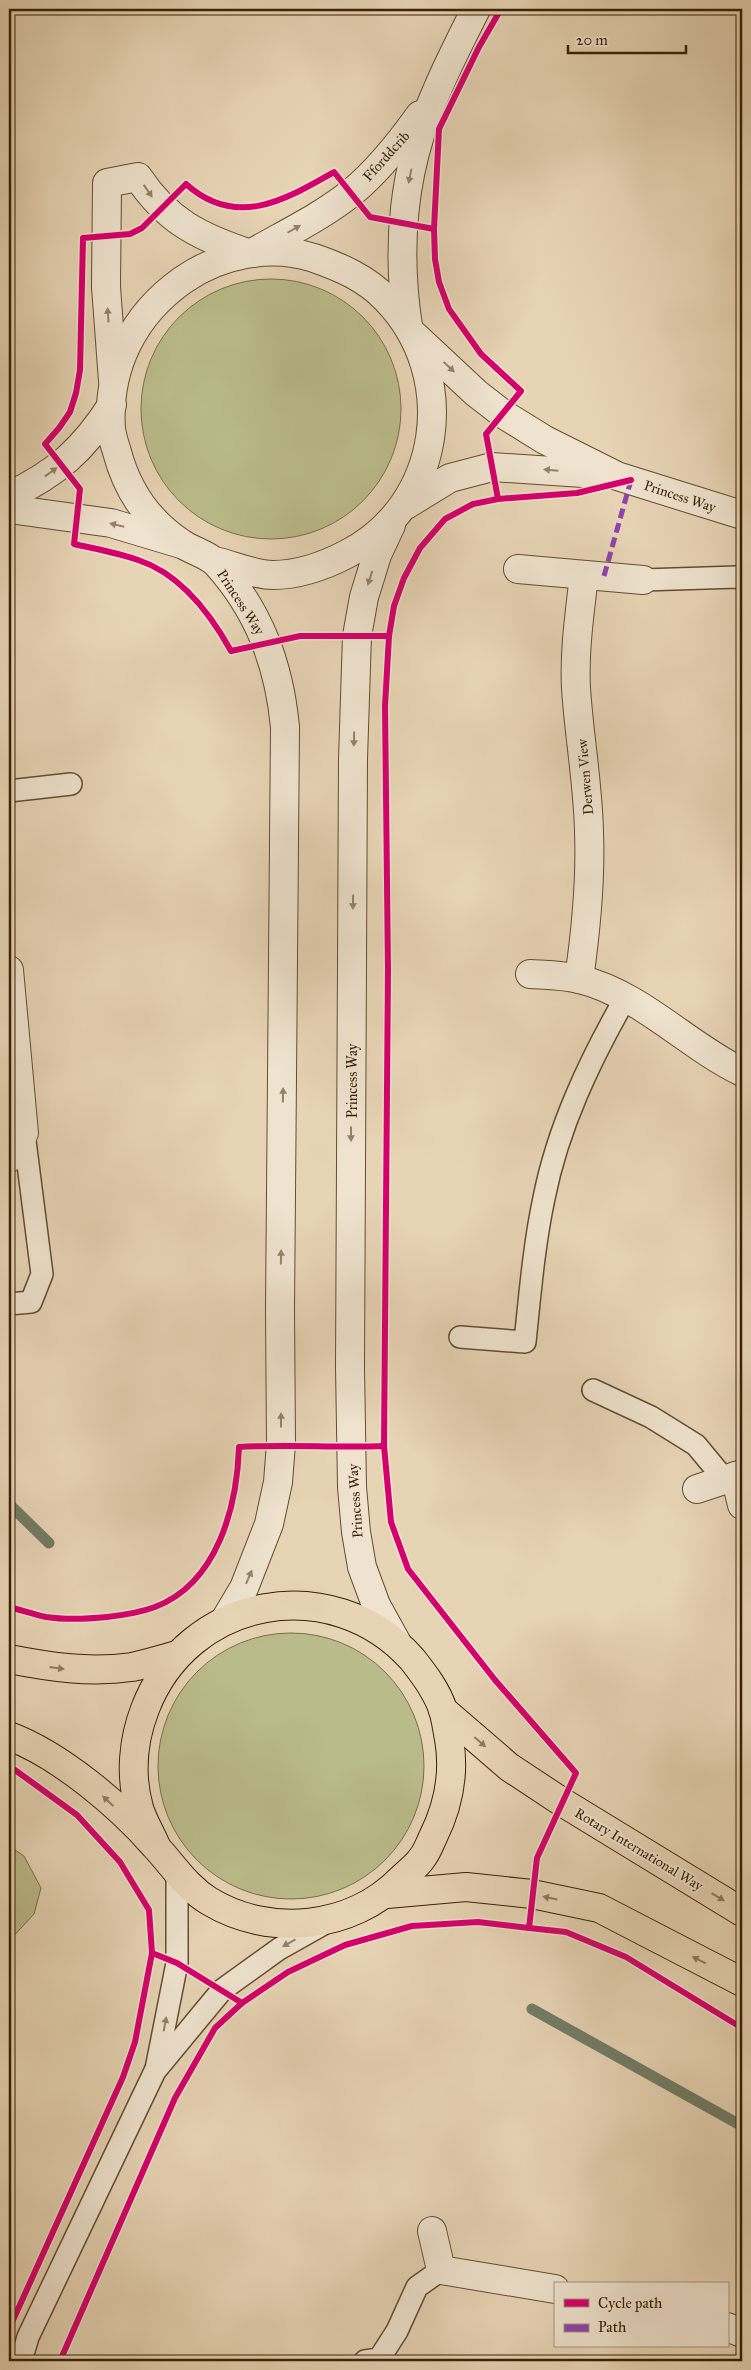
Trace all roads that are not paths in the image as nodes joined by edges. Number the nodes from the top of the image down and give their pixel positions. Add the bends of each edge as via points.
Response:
1 (476, 9) edge
2 (434, 96) junction
3 (250, 253) junction
4 (410, 330) junction
5 (113, 393) junction
6 (617, 476) junction
7 (9, 496) edge
8 (9, 509) edge
9 (398, 513) junction
10 (742, 516) edge
11 (181, 544) junction
12 (215, 561) junction
13 (518, 568) dead end
14 (584, 575) junction
15 (742, 579) edge
16 (643, 580) joint
17 (71, 784) dead end
18 (9, 790) edge
19 (9, 970) edge
20 (530, 974) dead end
21 (579, 979) junction
22 (626, 997) junction
23 (742, 1072) edge
24 (24, 1133) junction
25 (9, 1158) edge
26 (9, 1304) edge
27 (460, 1337) dead end
28 (593, 1390) dead end
29 (734, 1477) edge
30 (697, 1489) dead end
31 (742, 1505) edge
32 (224, 1620) junction
33 (397, 1643) junction
34 (177, 1655) junction
35 (9, 1659) edge
36 (443, 1710) junction
37 (9, 1736) edge
38 (156, 1846) junction
39 (177, 1874) junction
40 (387, 1894) junction
41 (742, 1912) edge
42 (331, 1920) junction
43 (742, 1982) edge
44 (155, 2071) junction
45 (432, 2231) dead end
46 (441, 2270) junction
47 (554, 2289) edge
48 (728, 2327) edge
49 (742, 2333) edge
50 (21, 2361) edge
51 (365, 2361) edge

1 - 2 street, Fforddcrib
3 -> 2 street, Fforddcrib via 324,212 356,188 398,145
2 -> 4 street, Fforddcrib via 418,141 405,202 402,288
3 - 4 street, Princess Way via 298,253 345,268 385,298
3 - 5 street, Princess Way via 201,267 161,296 130,335
5 -> 3 street via 106,287 107,184 138,177 150,196 180,223 201,236
4 -> 6 street, Princess Way via 476,393 503,414 552,444
4 - 9 street, Princess Way via 431,386 432,433 420,477
7 -> 5 street via 40,481 61,465 100,424
5 - 11 street, Princess Way via 111,430 124,478 146,512
6 -> 9 street, Princess Way via 492,467 450,478
6 - 10 street, Princess Way
11 -> 8 street via 111,523
9 - 12 street, Princess Way via 361,547 319,568 271,575
9 -> 33 street, Princess Way via 377,554 357,636 353,759 350,1367 356,1532 362,1567 376,1605
11 - 12 street, Princess Way
32 -> 12 street, Princess Way via 244,1588 269,1524 278,1482 281,1444 286,726 282,692 267,643 241,596
13 - 14 street
14 - 16 street
14 - 21 street, Derwen View via 576,642 576,688 588,812 590,878
15 - 16 lane
17 - 18 lane
19 - 24 street
20 - 21 street
21 - 22 street
22 - 23 street via 704,1051
22 - 27 lane via 598,1045 557,1146 544,1198 525,1342
24 - 25 street
24 - 26 lane via 42,1274 31,1302
28 - 29 lane via 651,1418 696,1445
29 - 30 street
29 - 31 street
32 - 33 main road via 269,1606 314,1606 359,1618
32 - 34 main road via 198,1635
33 - 36 main road via 424,1674
35 -> 34 main road via 74,1670 105,1670
34 - 38 main road via 153,1688 138,1727 133,1768 140,1808
36 - 40 main road via 453,1760 445,1811 423,1858
36 -> 41 main road, Rotary International Way via 516,1772
38 -> 37 main road via 101,1794 60,1763
38 - 39 main road
39 - 42 main road via 209,1901 248,1918 289,1924
44 -> 39 lane via 177,1963
40 - 42 main road via 360,1910
43 -> 40 main road via 599,1908 532,1894 466,1887
42 -> 44 lane via 279,1949 222,1990
44 - 50 lane via 28,2337
45 - 46 street
46 - 47 street
46 - 51 lane via 417,2287 397,2331 379,2359
48 - 49 street

